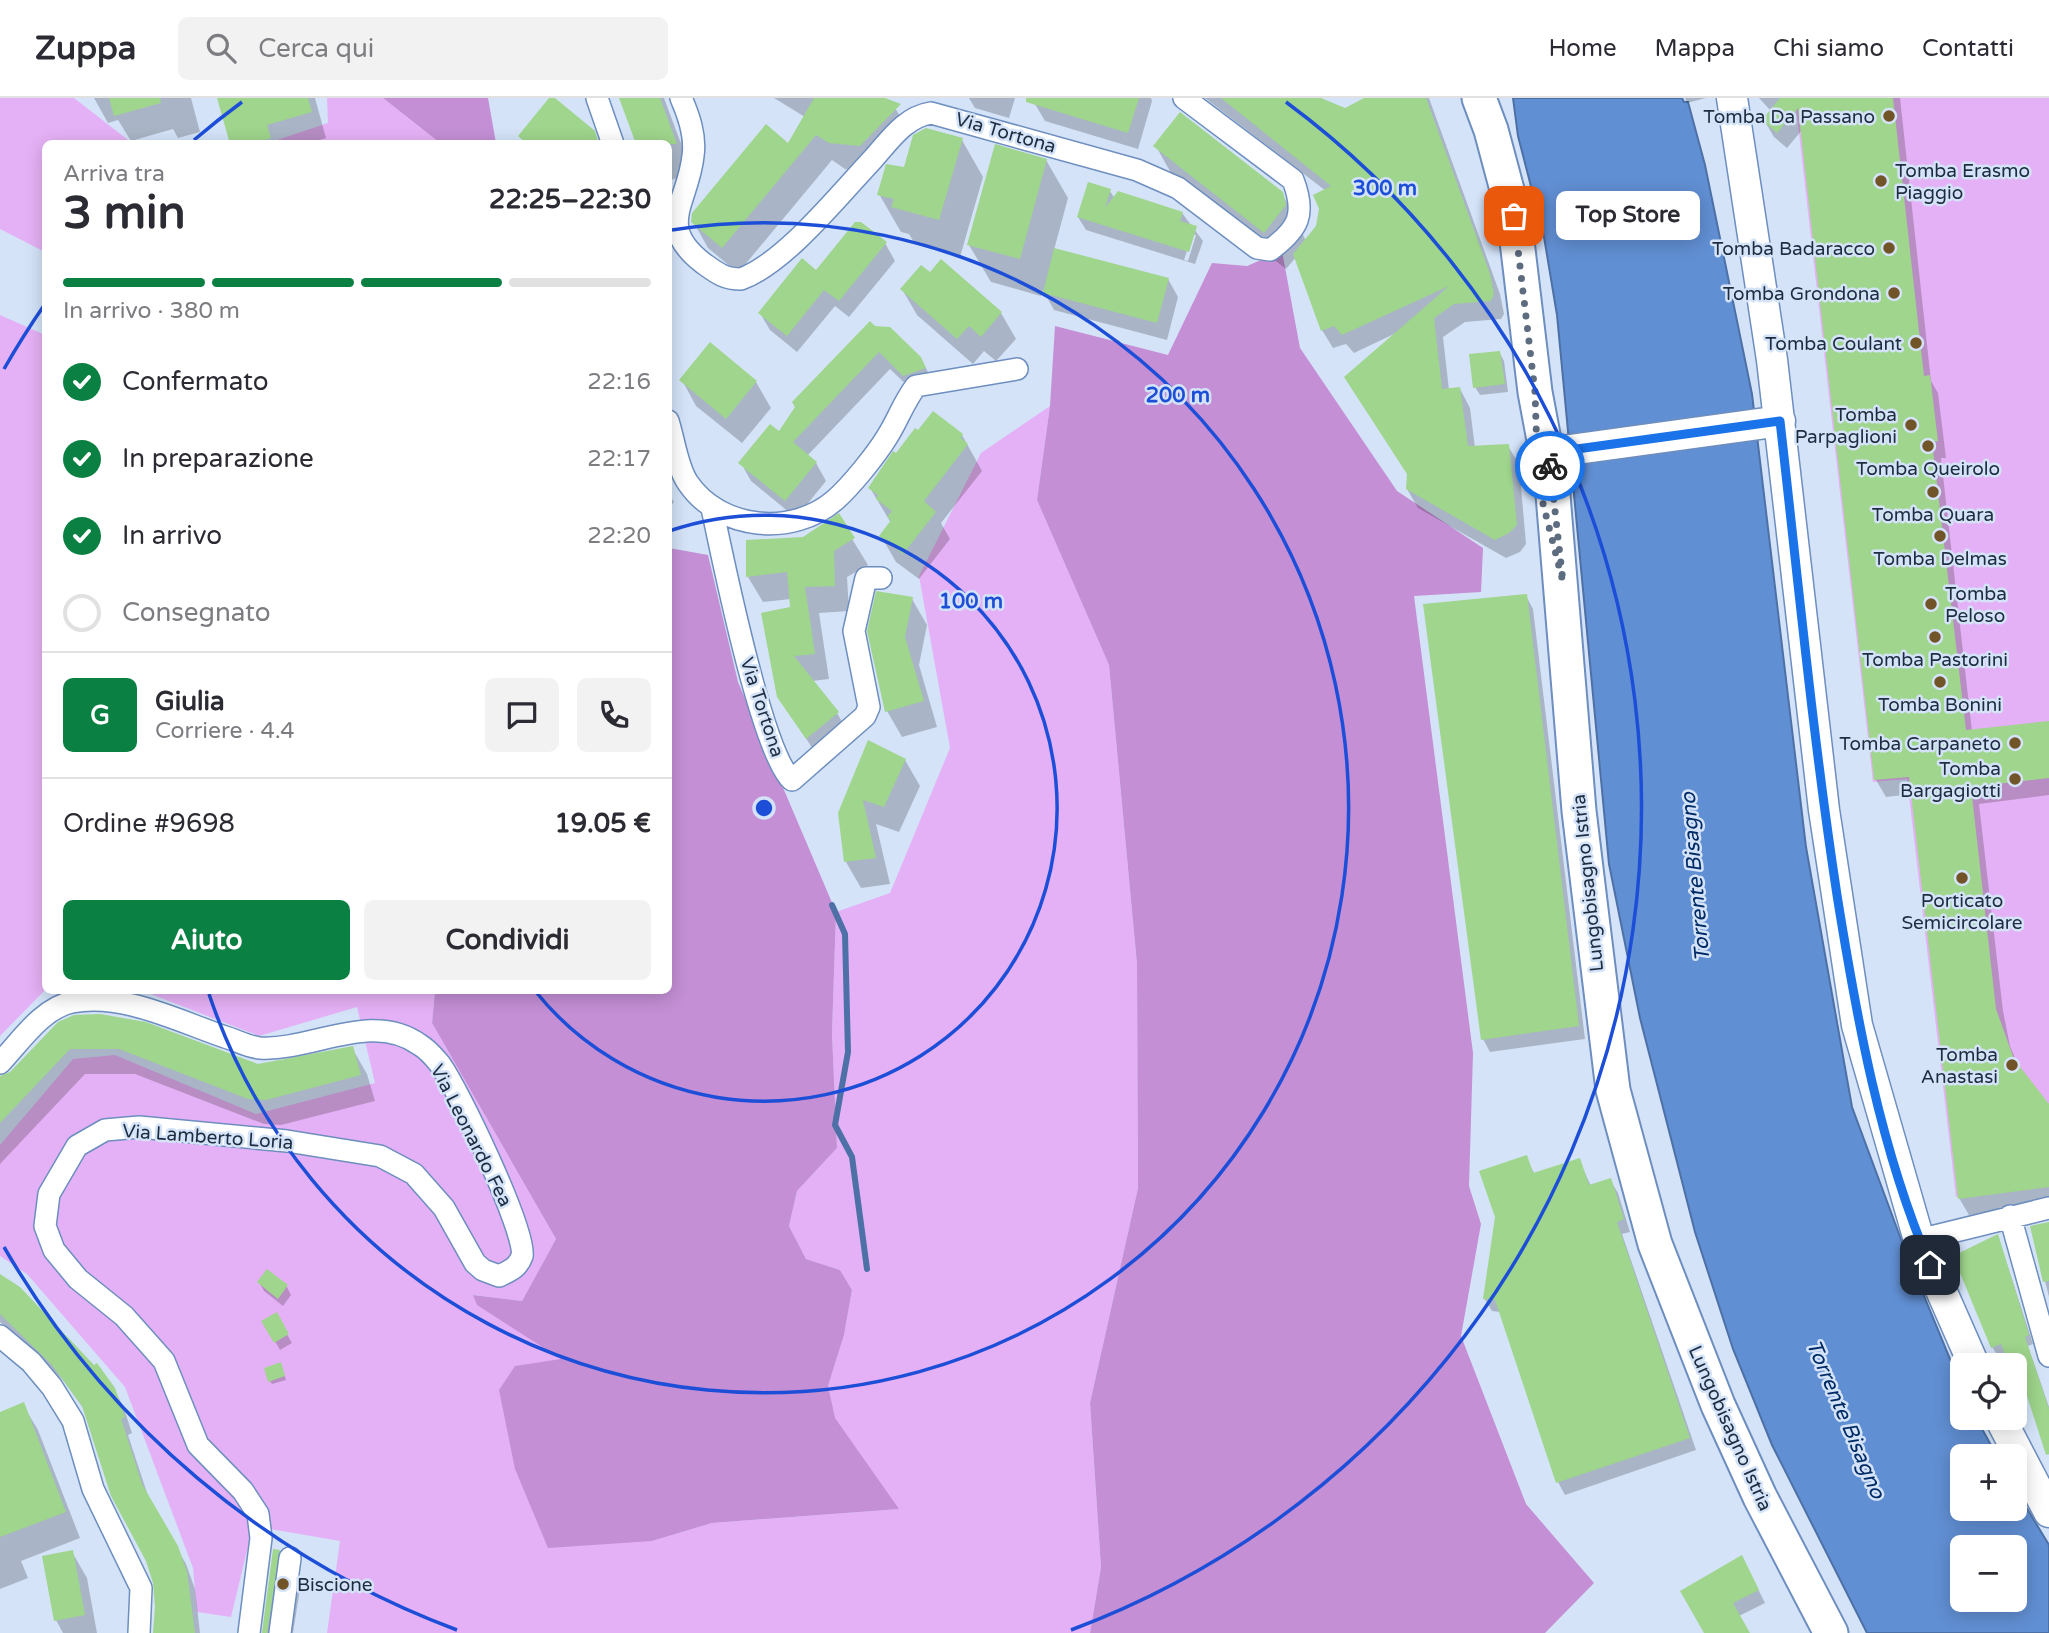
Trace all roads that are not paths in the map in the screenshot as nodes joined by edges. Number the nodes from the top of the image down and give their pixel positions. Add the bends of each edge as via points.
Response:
1 (597, 98) edge
2 (681, 98) edge
3 (1184, 98) edge
4 (1479, 98) edge
5 (1732, 98) edge
6 (612, 140) edge
7 (1017, 369) dead end
8 (1535, 392) junction
9 (1778, 421) junction
10 (672, 434) edge
11 (1558, 452) junction
12 (712, 508) junction
13 (881, 578) dead end
14 (1563, 582) junction
15 (0, 1063) edge
16 (2049, 1208) edge
17 (2010, 1216) junction
18 (1920, 1240) junction
19 (483, 1270) joint
20 (0, 1336) edge
21 (1969, 1353) edge
22 (2049, 1356) edge
23 (2006, 1430) edge
24 (2049, 1511) edge
25 (290, 1558) dead end
26 (139, 1633) edge
27 (249, 1633) edge
28 (280, 1633) edge
29 (1831, 1633) edge

1 - 6 street
2 - 3 street, Via Tortona via 694,136 694,156 676,221 677,234 691,253 720,276 741,279 770,262 806,230 907,122 931,113 1137,170 1178,188 1256,248 1270,250 1295,227 1300,198 1293,180
4 - 8 main road, Lungobisagno Istria via 1514,216
5 - 9 main road
7 - 12 street via 916,386 900,407 887,437 835,500 803,520 782,525 756,523
8 - 11 main road, Lungobisagno Istria
8 - 14 main road via 1538,484
9 - 11 main road
9 - 18 main road via 1824,810 1857,1026
10 - 12 street via 687,482
11 - 14 main road, Lungobisagno Istria
12 - 13 street, Via Tortona via 767,729 792,780 865,716 869,707 854,631 866,578
14 - 29 main road, Lungobisagno Istria via 1579,811 1604,1034 1617,1107 1655,1244 1718,1405
15 - 19 street, Via Leonardo Fea via 46,1014 69,1002 88,1000 124,1003 259,1048 361,1031 399,1034 420,1045 440,1064 520,1233 523,1254 514,1269 499,1276
16 - 17 street
17 - 18 street
17 - 22 street
18 - 21 main road
19 - 27 street, Via Lamberto Loria via 444,1208 414,1174 380,1156 287,1141 139,1127 105,1130 77,1146 49,1194 45,1226 54,1250 78,1279 124,1316 164,1360 198,1446 243,1491 258,1514 261,1538
20 - 26 street via 31,1362 73,1421 93,1489 141,1588
23 - 24 main road
25 - 28 street

